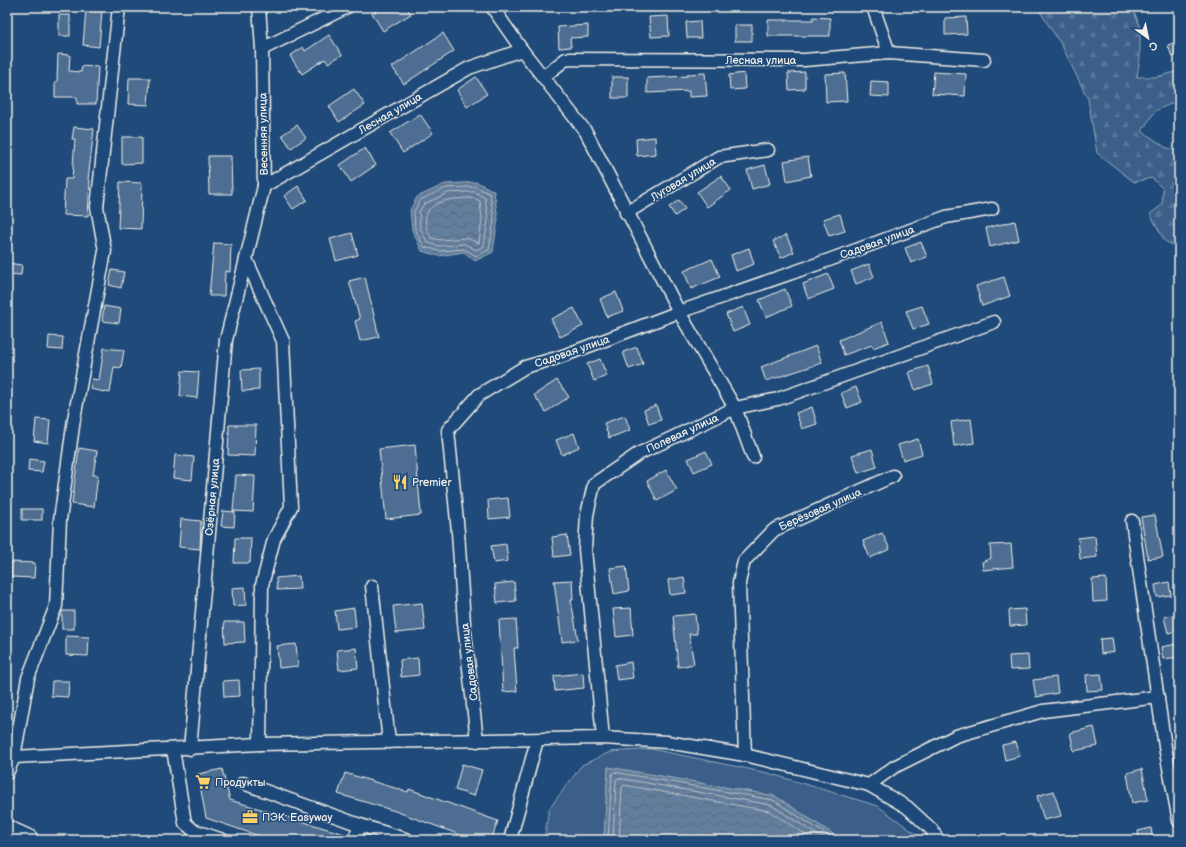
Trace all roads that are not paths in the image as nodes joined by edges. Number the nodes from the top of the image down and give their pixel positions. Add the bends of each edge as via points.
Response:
1 (119, 7) edge
2 (259, 7) edge
3 (347, 7) edge
4 (492, 7) edge
5 (873, 7) edge
6 (262, 49) junction
7 (522, 50) junction
8 (889, 52) junction
9 (984, 60) dead end
10 (544, 77) junction
11 (768, 150) dead end
12 (264, 186) junction
13 (992, 209) dead end
14 (626, 213) junction
15 (246, 259) junction
16 (679, 312) junction
17 (994, 322) dead end
18 (735, 408) junction
19 (753, 457) dead end
20 (893, 476) dead end
21 (1132, 521) dead end
22 (372, 586) dead end
23 (1158, 696) junction
24 (603, 738) junction
25 (537, 740) junction
26 (477, 741) junction
27 (389, 742) junction
28 (190, 743) junction
29 (260, 744) junction
30 (173, 749) junction
31 (745, 755) junction
32 (14, 757) junction
33 (7, 773) edge
34 (243, 783) dead end
35 (869, 785) junction
36 (1179, 821) edge
37 (360, 825) junction
38 (7, 830) edge
39 (29, 840) edge
40 (223, 840) edge
41 (354, 840) edge
42 (408, 840) edge
43 (510, 840) edge
44 (938, 840) edge

1 - 32 street via 97,207 105,251 74,419 60,520 56,606 28,678
2 - 6 street, Весенняя улица
3 - 6 street
4 - 7 street
5 - 8 street
6 - 12 street, Весенняя улица
7 - 10 street
7 - 12 street, Лесная улица via 468,68
8 - 9 street, Лесная улица
8 - 10 street, Лесная улица via 804,60 566,59
10 - 14 street via 586,132
11 - 14 street, Луговая улица via 719,157
12 - 15 street, Весенняя улица
13 - 16 street, Садовая улица via 946,217
14 - 16 street
15 - 28 street, Озёрная улица via 226,340
15 - 29 street via 283,341 291,507 274,539 262,585
16 - 18 street
16 - 26 street, Садовая улица via 560,357 525,367 479,395 448,430
17 - 18 street, Полевая улица via 778,398
18 - 19 street
18 - 24 street, Полевая улица via 638,454 594,484 587,516 585,549
20 - 31 street, Берёзовая улица via 774,530 744,560 739,583
21 - 23 street
22 - 27 street
23 - 35 street via 1043,711 956,736 894,767
23 - 36 street
24 - 25 street
24 - 31 street via 667,742
25 - 26 street
25 - 43 street
26 - 27 street
27 - 29 street
28 - 29 street
28 - 30 street
30 - 32 street
30 - 40 street via 185,823 193,830
31 - 35 street
32 - 33 street
34 - 37 street
35 - 44 street via 907,807
37 - 41 street
37 - 42 street
38 - 39 main road

